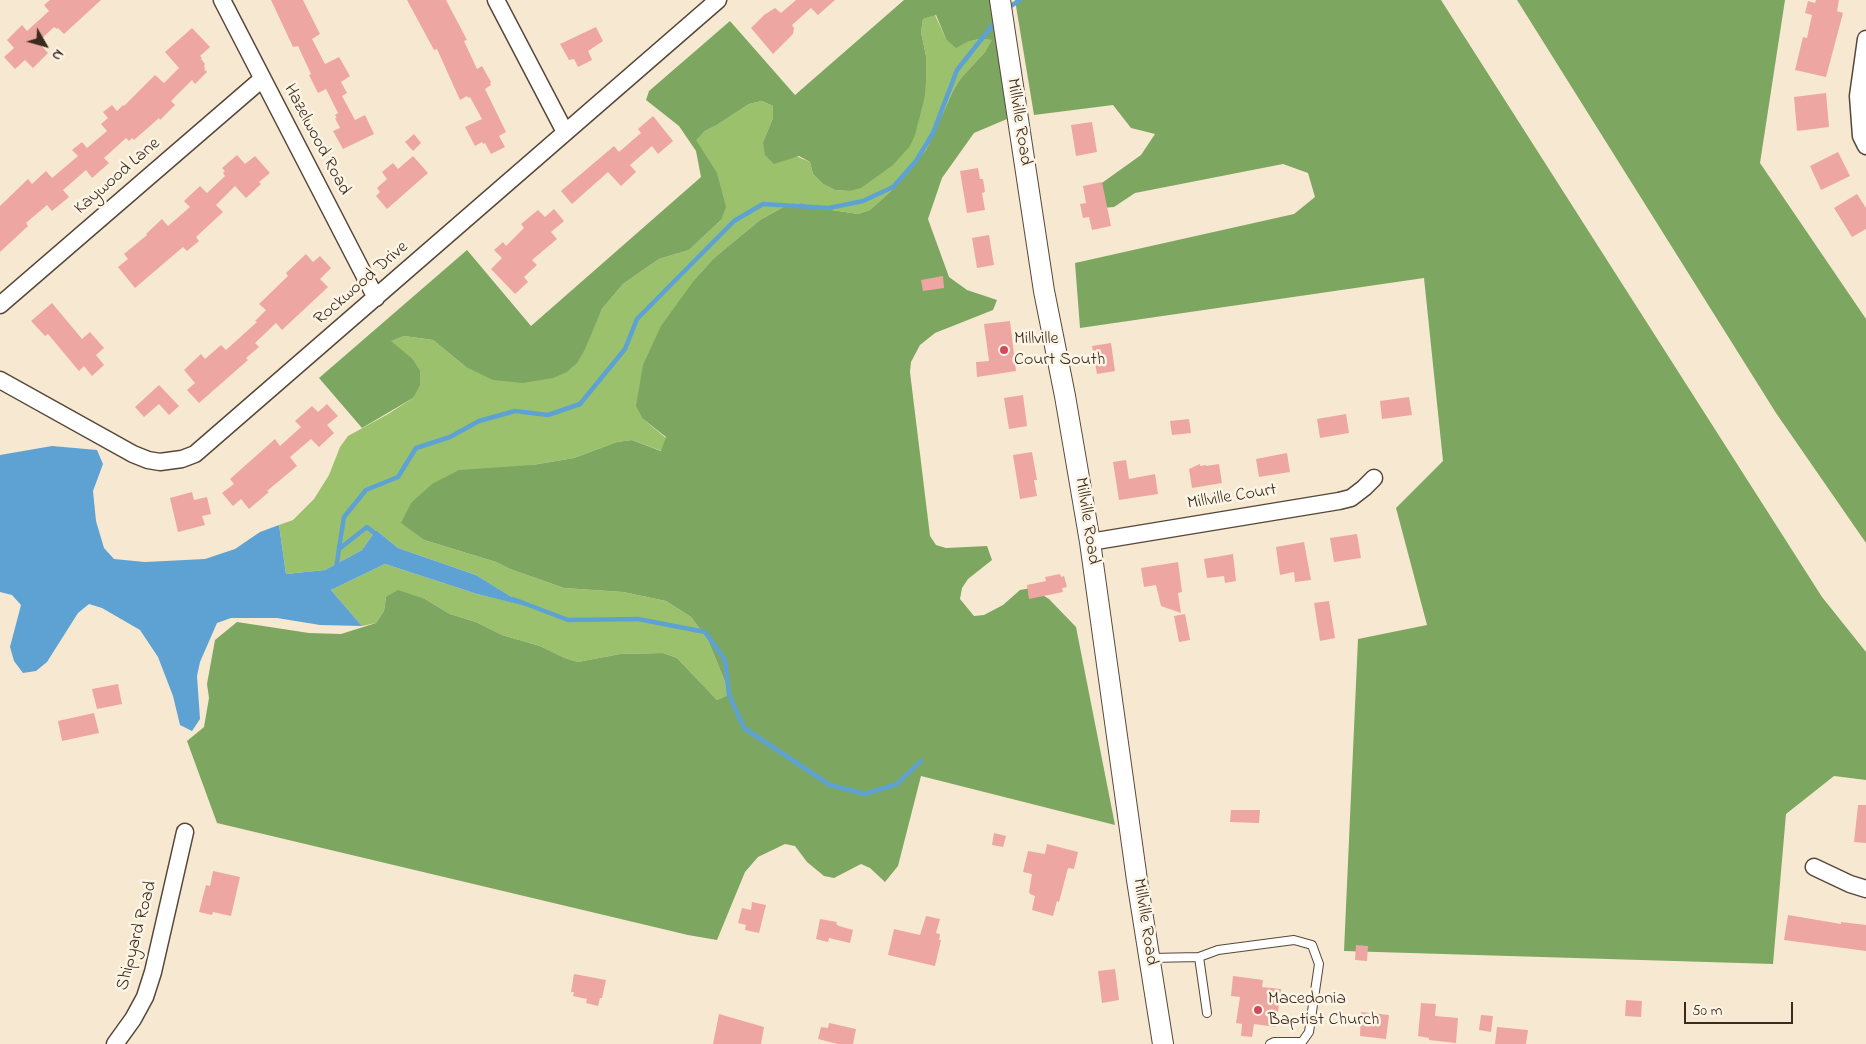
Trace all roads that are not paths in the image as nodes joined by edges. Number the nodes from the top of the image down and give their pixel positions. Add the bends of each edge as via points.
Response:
1 (222, 0) edge
2 (496, 0) edge
3 (718, 0) edge
4 (1000, 0) edge
5 (1866, 39) edge
6 (262, 79) junction
7 (565, 132) junction
8 (1866, 146) edge
9 (376, 298) junction
10 (0, 305) edge
11 (0, 380) edge
12 (1374, 478) dead end
13 (1090, 542) junction
14 (184, 832) dead end
15 (1814, 867) dead end
16 (1866, 889) edge
17 (1199, 957) junction
18 (1149, 958) junction
19 (1206, 1013) dead end
20 (115, 1044) edge
21 (1163, 1044) edge
22 (1270, 1044) edge

1 - 6 street, Hazelwood Road
2 - 7 street
3 - 7 street, Rockwood Drive
4 - 13 street, Millville Road via 1044,291
5 - 8 street via 1858,96 1861,136
6 - 9 street, Hazelwood Road
6 - 10 street, Kaywood Lane
7 - 9 street, Rockwood Drive
9 - 11 street, Rockwood Drive via 206,446 182,459 160,462 133,454
12 - 13 street, Millville Court via 1351,498 1339,501
13 - 18 street, Millville Road
14 - 20 street, Shipyard Road via 154,972 145,997
15 - 16 street
17 - 18 lane
17 - 19 lane
17 - 22 lane via 1218,950 1294,940 1312,945 1319,964 1309,1032 1302,1042
18 - 21 street, Millville Road

